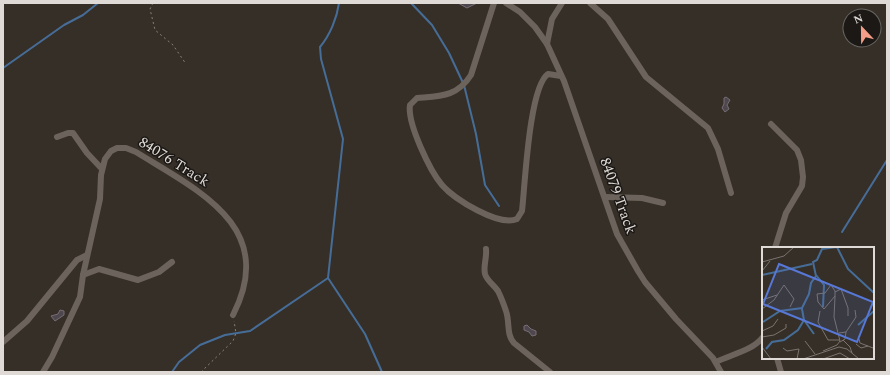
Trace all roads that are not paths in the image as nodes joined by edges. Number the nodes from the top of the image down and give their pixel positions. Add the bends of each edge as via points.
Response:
1 (494, 3) edge
2 (506, 3) edge
3 (562, 3) edge
4 (590, 3) edge
5 (547, 44) junction
6 (561, 76) junction
7 (771, 124) dead end
8 (57, 137) dead end
9 (102, 169) junction
10 (731, 193) dead end
11 (605, 197) junction
12 (663, 203) dead end
13 (775, 247) edge
14 (486, 250) dead end
15 (87, 255) junction
16 (172, 262) dead end
17 (83, 275) junction
18 (233, 315) road end
19 (762, 338) edge
20 (3, 342) edge
21 (777, 359) edge
22 (716, 362) junction
23 (43, 372) edge
24 (550, 372) edge
25 (721, 372) edge
26 (781, 372) edge

1 - 6 street via 467,82 450,94 417,98 410,105 415,131 441,184 452,195 473,208 505,221 517,219 522,211 530,138 539,90 544,77 548,74
2 - 5 street, 84079 Track via 520,12
3 - 5 street via 552,19
4 - 10 street via 608,19 646,77 708,128 718,149
5 - 6 street, 84079 Track
6 - 11 street, 84079 Track
7 - 13 street via 797,150 803,177 802,186 786,213
8 - 9 street via 73,133
9 - 15 street, 84076 Track via 100,200
9 - 18 street, 84076 Track via 111,151 126,148 203,193 216,204 238,232 246,254 242,298
11 - 12 street via 642,198
11 - 22 street, 84079 Track via 617,234 644,282
14 - 24 street via 485,273 505,308 510,338
15 - 17 street, 84076 Track
15 - 20 street via 77,260 32,316
16 - 17 street via 155,274 138,280 99,269
17 - 23 street, 84076 Track via 76,310
19 - 22 street via 751,348
21 - 26 street
22 - 25 street, 84079 Track

